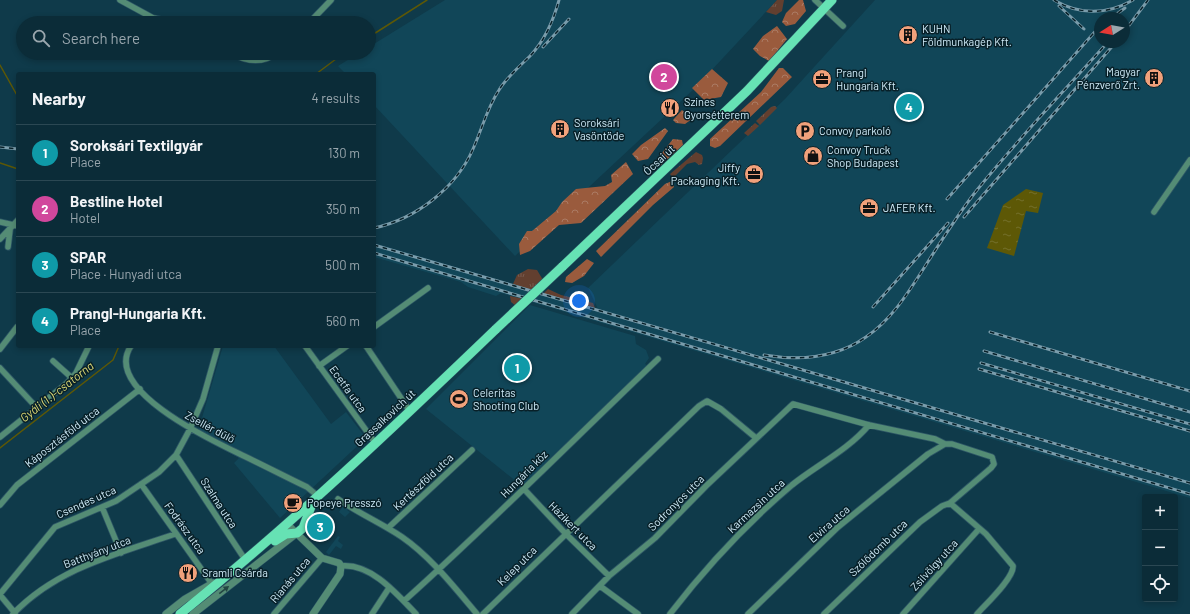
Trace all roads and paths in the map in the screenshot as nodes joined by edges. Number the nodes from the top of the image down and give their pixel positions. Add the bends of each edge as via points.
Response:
1 (120, 0) edge
2 (332, 0) edge
3 (815, 0) edge
4 (832, 0) edge
5 (824, 8) junction
6 (149, 16) edge
7 (316, 16) edge
8 (843, 26) dead end
9 (246, 60) edge
10 (262, 60) edge
11 (1190, 160) edge
12 (1154, 212) dead end
13 (0, 222) edge
14 (14, 227) edge
15 (0, 239) edge
16 (8, 247) dead end
17 (428, 288) dead end
18 (376, 326) edge
19 (16, 328) edge
20 (496, 329) joint
21 (88, 348) edge
22 (130, 348) edge
23 (217, 348) edge
24 (306, 348) edge
25 (344, 348) edge
26 (367, 348) edge
27 (0, 349) edge
28 (658, 360) dead end
29 (52, 361) dead end
30 (318, 366) junction
31 (0, 368) edge
32 (72, 378) junction
33 (140, 389) junction
34 (407, 407) dead end
35 (37, 408) junction
36 (869, 425) junction
37 (190, 429) junction
38 (0, 437) edge
39 (756, 438) junction
40 (376, 444) junction
41 (945, 444) junction
42 (472, 450) dead end
43 (176, 455) junction
44 (141, 484) junction
45 (524, 489) junction
46 (338, 499) dead end
47 (315, 500) junction
48 (950, 503) junction
49 (0, 505) edge
50 (102, 507) junction
51 (288, 523) junction
52 (388, 528) junction
53 (979, 529) junction
54 (297, 533) junction
55 (565, 533) junction
56 (175, 534) junction
57 (261, 549) junction
58 (120, 553) junction
59 (322, 558) junction
60 (246, 561) junction
61 (341, 566) junction
62 (438, 570) junction
63 (609, 576) junction
64 (223, 580) junction
65 (212, 584) junction
66 (600, 586) junction
67 (389, 588) junction
68 (0, 594) edge
69 (404, 601) junction
70 (14, 613) edge
71 (166, 614) edge
72 (180, 614) edge
73 (193, 614) edge
74 (274, 614) edge
75 (313, 614) edge
76 (372, 614) edge
77 (416, 614) edge
78 (477, 614) edge
79 (483, 614) edge
80 (572, 614) edge
81 (638, 614) edge
82 (670, 614) edge
83 (748, 614) edge
84 (824, 614) edge
85 (903, 614) edge
86 (977, 614) edge

1 - 6 street
2 - 7 street
3 - 5 street
4 - 5 main road, Ócsai út
5 - 8 street
5 - 20 main road, Ócsai út, bridge via 747,91
9 - 10 street
11 - 12 street
13 - 14 street
14 - 15 street
14 - 16 street
17 - 18 street
19 - 27 street
20 - 40 main road, Grassalkovich út
21 - 32 street
22 - 33 street, Zsellér dűlő via 126,356 126,367
23 - 37 street, Csendes utca via 203,399
24 - 30 street, Ecetfa utca
25 - 30 street
26 - 34 street
28 - 45 street, Hungária köz
29 - 32 street
30 - 40 street, Ecetfa utca
31 - 35 street
32 - 35 street
33 - 37 street, Zsellér dűlő via 165,412
33 - 49 street, Káposztásföld utca via 17,485
35 - 38 street
36 - 39 street, Sodronyos utca via 793,404
36 - 41 street via 935,439
36 - 82 street, Karmazsin utca via 855,440 792,486 760,515 706,568
37 - 43 street, Csendes utca
37 - 47 street, Zsellér dűlő via 307,487
39 - 55 street, Kelep utca via 721,409 707,401
39 - 63 street, Sodronyos utca via 655,538
40 - 47 main road, Grassalkovich út
41 - 48 street, Szőlődomb utca via 992,457 994,464
41 - 83 street, Elvira utca via 928,454 838,527
42 - 52 street, Kertészföld utca
43 - 44 street, Csendes utca via 159,472
43 - 60 street, Szalma utca
44 - 50 street, Csendes utca
44 - 56 street, Fodrász utca
45 - 55 street, Házikert utca
45 - 62 street, Hungária köz
46 - 52 street
47 - 51 main road, Grassalkovich út
47 - 54 main road via 303,528
48 - 53 street
48 - 84 street, Szőlődomb utca via 920,522
50 - 58 street
50 - 68 street, Csendes utca via 55,527
51 - 54 street
51 - 57 main road, Grassalkovich út
52 - 62 street via 416,548
53 - 85 street, Zsilvölgy utca
53 - 86 street via 1014,566 1014,570
54 - 57 main road via 286,534
54 - 59 street
73 -> 54 street
55 - 63 street, Házikert utca
55 - 79 street, Kelep utca
56 - 58 street, Batthyány utca
56 - 65 street, Fodrász utca
57 - 60 main road, Grassalkovich út
58 - 70 street, Batthyány utca via 71,571 36,592
59 - 61 street
59 - 74 street, Rianás utca
60 - 64 main road, Grassalkovich út
61 - 67 street via 364,568
61 - 75 street via 340,574
62 - 69 street, Hungária köz
62 - 78 street
63 - 66 street, Sodronyos utca
64 - 65 street, Grassalkovich út
64 - 72 main road, Grassalkovich út
65 - 71 street, Grassalkovich út via 185,599
66 - 80 street, Sodronyos utca
66 - 81 street
67 - 69 street
67 - 76 street
68 - 70 street
69 - 77 street

